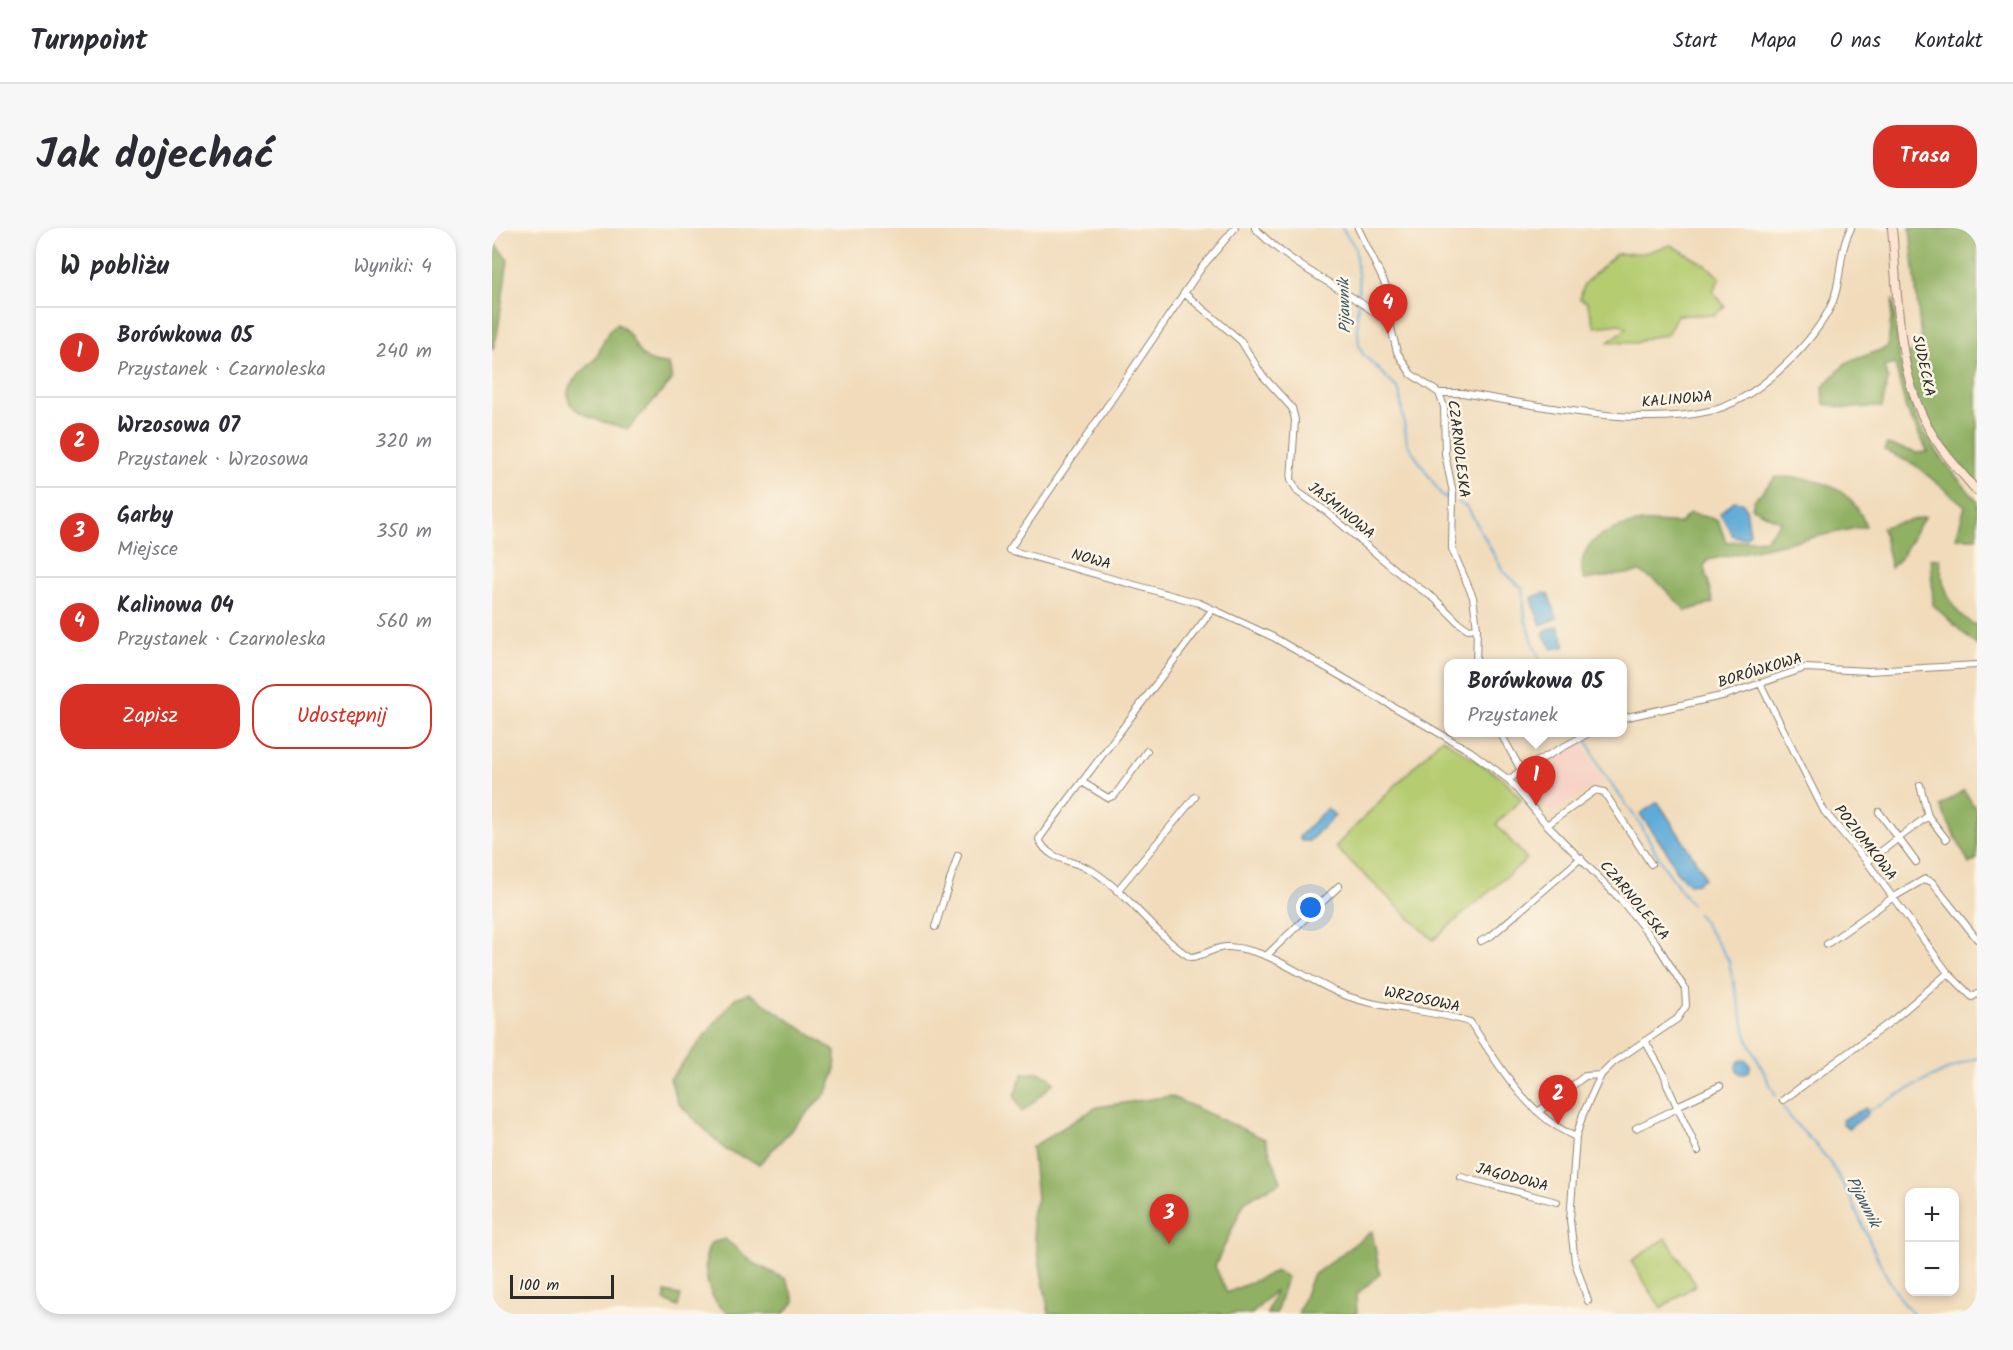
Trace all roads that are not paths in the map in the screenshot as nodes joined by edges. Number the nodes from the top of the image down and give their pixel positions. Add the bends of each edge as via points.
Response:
1 (1235, 228) edge
2 (1255, 228) edge
3 (1358, 228) edge
4 (1851, 228) edge
5 (1892, 228) edge
6 (1184, 293) junction
7 (1390, 324) junction
8 (1439, 393) junction
9 (1977, 491) edge
10 (1212, 610) junction
11 (1477, 628) junction
12 (1476, 659) edge
13 (1977, 664) edge
14 (1760, 683) junction
15 (1627, 717) edge
16 (1444, 735) edge
17 (1447, 737) edge
18 (1503, 737) edge
19 (1582, 737) edge
20 (1147, 751) dead end
21 (1521, 770) junction
22 (1509, 780) junction
23 (1082, 782) junction
24 (1920, 785) dead end
25 (1195, 797) dead end
26 (1879, 812) dead end
27 (1928, 816) junction
28 (1547, 825) junction
29 (1900, 838) junction
30 (1946, 839) dead end
31 (958, 855) dead end
32 (1581, 858) junction
33 (1867, 862) junction
34 (1916, 862) dead end
35 (1651, 864) dead end
36 (1339, 886) dead end
37 (1117, 891) junction
38 (1892, 898) junction
39 (935, 927) dead end
40 (1977, 939) edge
41 (1481, 941) dead end
42 (1827, 944) dead end
43 (1266, 956) junction
44 (1948, 973) junction
45 (1975, 998) edge
46 (1645, 1041) junction
47 (1601, 1075) junction
48 (1720, 1086) dead end
49 (1783, 1100) dead end
50 (1677, 1107) junction
51 (1538, 1112) junction
52 (1636, 1128) dead end
53 (1576, 1137) junction
54 (1698, 1151) dead end
55 (1461, 1177) dead end
56 (1557, 1202) dead end
57 (1588, 1301) dead end

1 - 6 street, NOWA
2 - 7 street via 1275,249 1360,300
3 - 7 street, CZARNOLESKA via 1386,285
4 - 8 street, KALINOWA via 1844,241 1838,285 1819,326 1795,356 1774,374 1724,407 1675,415 1617,416
5 - 9 main road, SUDECKA via 1904,351 1915,399 1942,449
6 - 10 street, NOWA via 1009,550 1182,598
6 - 11 street, JAŚMINOWA via 1241,342 1262,375 1292,408 1295,420 1291,480 1298,492 1436,599 1459,623 1468,629
7 - 8 street, CZARNOLESKA via 1398,352 1411,374
8 - 11 street, CZARNOLESKA via 1445,416 1444,454 1453,493 1452,549 1473,597
10 - 16 street, NOWA via 1273,637
10 - 23 street, WRZOSOWA
11 - 12 street, CZARNOLESKA
13 - 14 street, BORÓWKOWA via 1869,671 1810,668
14 - 15 street, BORÓWKOWA via 1726,695
14 - 33 street, POZIOMKOWA via 1824,811
17 - 22 street, NOWA
18 - 21 street
19 - 21 street
20 - 23 street via 1115,795 1108,798
21 - 22 street
22 - 28 street, CZARNOLESKA
23 - 37 street, WRZOSOWA via 1039,839 1040,843 1058,858 1090,869
24 - 27 street
25 - 37 street
26 - 29 street
27 - 29 street
27 - 30 street
28 - 32 street, CZARNOLESKA
28 - 35 street via 1596,790 1604,792
29 - 33 street
29 - 34 street
31 - 39 street
32 - 41 street, CZARNOLESKA
32 - 46 street, CZARNOLESKA via 1656,942 1685,989 1683,1013
33 - 38 street, POZIOMKOWA
36 - 43 street
37 - 43 street, WRZOSOWA via 1190,957 1230,947
38 - 40 street via 1926,879
38 - 42 street
38 - 44 street, POZIOMKOWA
43 - 51 street, WRZOSOWA via 1343,994 1470,1022
44 - 45 street, POZIOMKOWA
44 - 49 street via 1893,1020
46 - 47 street, CZARNOLESKA
46 - 50 street
47 - 51 street via 1585,1076
47 - 53 street, CZARNOLESKA
48 - 50 street
50 - 52 street
50 - 54 street
51 - 53 street, WRZOSOWA via 1555,1127
53 - 57 street, CZARNOLESKA via 1570,1220 1575,1262
55 - 56 street, JAGODOWA

